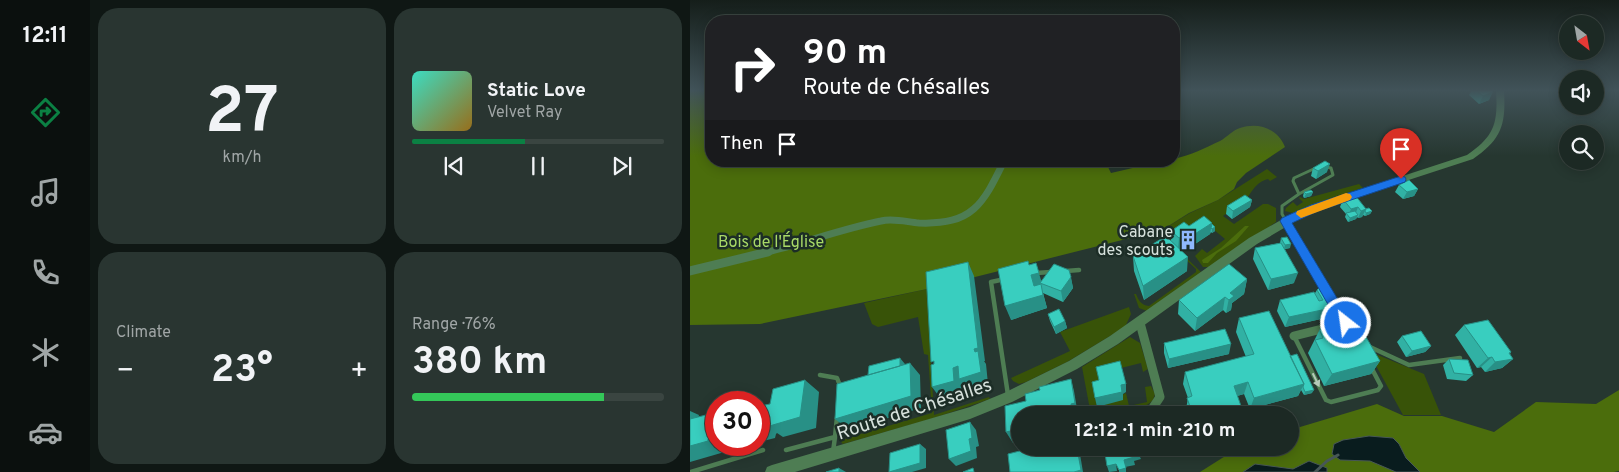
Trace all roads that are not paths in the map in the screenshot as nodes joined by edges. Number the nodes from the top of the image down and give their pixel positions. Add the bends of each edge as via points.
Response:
1 (1500, 112) edge
2 (1001, 167) edge
3 (1299, 194) junction
4 (1286, 221) junction
5 (1079, 270) dead end
6 (690, 271) edge
7 (1032, 273) edge
8 (1008, 279) edge
9 (1140, 323) junction
10 (1294, 336) joint
11 (1365, 345) edge
12 (1460, 358) edge
13 (1369, 364) edge
14 (820, 375) dead end
15 (840, 394) edge
16 (1008, 398) junction
17 (1156, 406) edge
18 (838, 411) edge
19 (835, 437) junction
20 (786, 450) dead end
21 (833, 454) junction
22 (743, 456) edge
23 (691, 472) edge
24 (772, 472) edge

1 - 4 street, Route de Chésalles via 1498,131 1488,144 1470,157 1332,202
2 - 6 street via 979,207 958,218 938,223 883,220
3 - 3 lane via 1330,177 1333,170 1320,166 1294,178
3 - 4 lane via 1282,206
4 - 9 street, Route de Chésalles
4 - 10 street via 1348,326
5 - 7 lane
8 - 16 lane via 991,282
9 - 16 street, Route de Chésalles via 1073,365
9 - 17 street via 1160,397
10 -> 13 lane via 1326,400 1331,402 1378,390 1381,386
11 - 12 lane via 1409,364
14 - 15 lane via 838,378
16 - 21 street, Route de Chésalles via 970,413
18 - 19 lane
19 - 20 lane
19 - 21 lane
21 - 24 street, Route de Chésalles
22 - 23 lane

